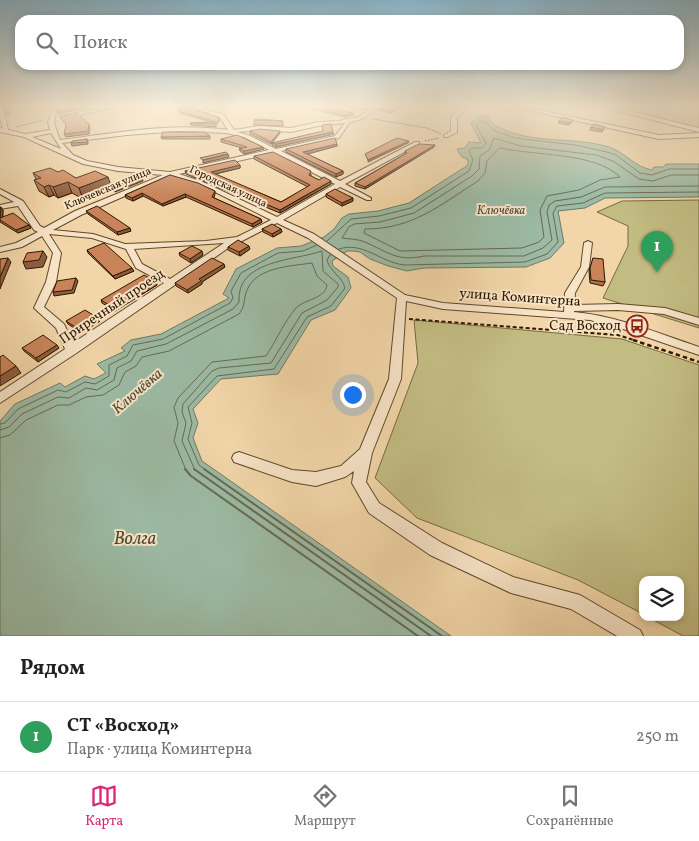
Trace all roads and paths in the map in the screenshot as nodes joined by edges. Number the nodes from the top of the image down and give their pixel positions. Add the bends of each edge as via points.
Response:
1 (28, 137) edge
2 (56, 137) edge
3 (115, 137) edge
4 (242, 137) edge
5 (334, 137) edge
6 (443, 137) edge
7 (58, 142) junction
8 (417, 143) joint
9 (275, 152) junction
10 (74, 157) junction
11 (171, 174) junction
12 (340, 184) junction
13 (0, 191) edge
14 (369, 199) dead end
15 (20, 203) junction
16 (0, 207) edge
17 (275, 220) junction
18 (43, 231) junction
19 (239, 238) junction
20 (588, 243) dead end
21 (19, 245) junction
22 (129, 247) junction
23 (0, 250) edge
24 (0, 256) edge
25 (346, 261) joint
26 (171, 283) junction
27 (402, 298) junction
28 (569, 311) junction
29 (401, 319) junction
30 (699, 322) edge
31 (71, 351) junction
32 (699, 351) edge
33 (699, 362) edge
34 (0, 398) edge
35 (365, 453) junction
36 (239, 458) dead end
37 (634, 636) edge

1 - 10 street
2 - 7 street, Городская улица
3 - 7 street
4 - 9 street
5 - 9 street
6 - 8 path
7 - 10 street, Городская улица
8 - 12 street
9 - 11 street
9 - 12 street
10 - 11 street, Городская улица via 96,166
11 - 17 street, Городская улица via 201,183
11 - 18 street, Ключевская улица
12 - 14 street
12 - 17 street
13 - 15 street
15 - 16 street
15 - 18 street via 37,228
17 - 19 street
17 - 25 street, Городская улица via 311,236
18 - 21 street, Ключевская улица
18 - 22 street via 93,236
18 - 31 street via 57,253 51,282 39,308 60,326
19 - 22 street
19 - 26 street, Приречный проезд
20 - 28 street via 585,267 570,293
21 - 23 street, Ключевская улица
21 - 24 street
22 - 26 street via 139,266
25 - 27 street, улица Коминтерна
26 - 31 street, Приречный проезд
27 - 28 street, улица Коминтерна via 443,306
27 - 29 street
28 - 30 street via 618,307 665,311
28 - 32 street, улица Коминтерна
29 - 33 path via 618,335
29 - 35 street via 395,379
31 - 34 street, Приречный проезд
35 - 36 street via 345,471 316,479 292,476
35 - 37 street via 359,483 374,508 436,549 511,585 574,601

